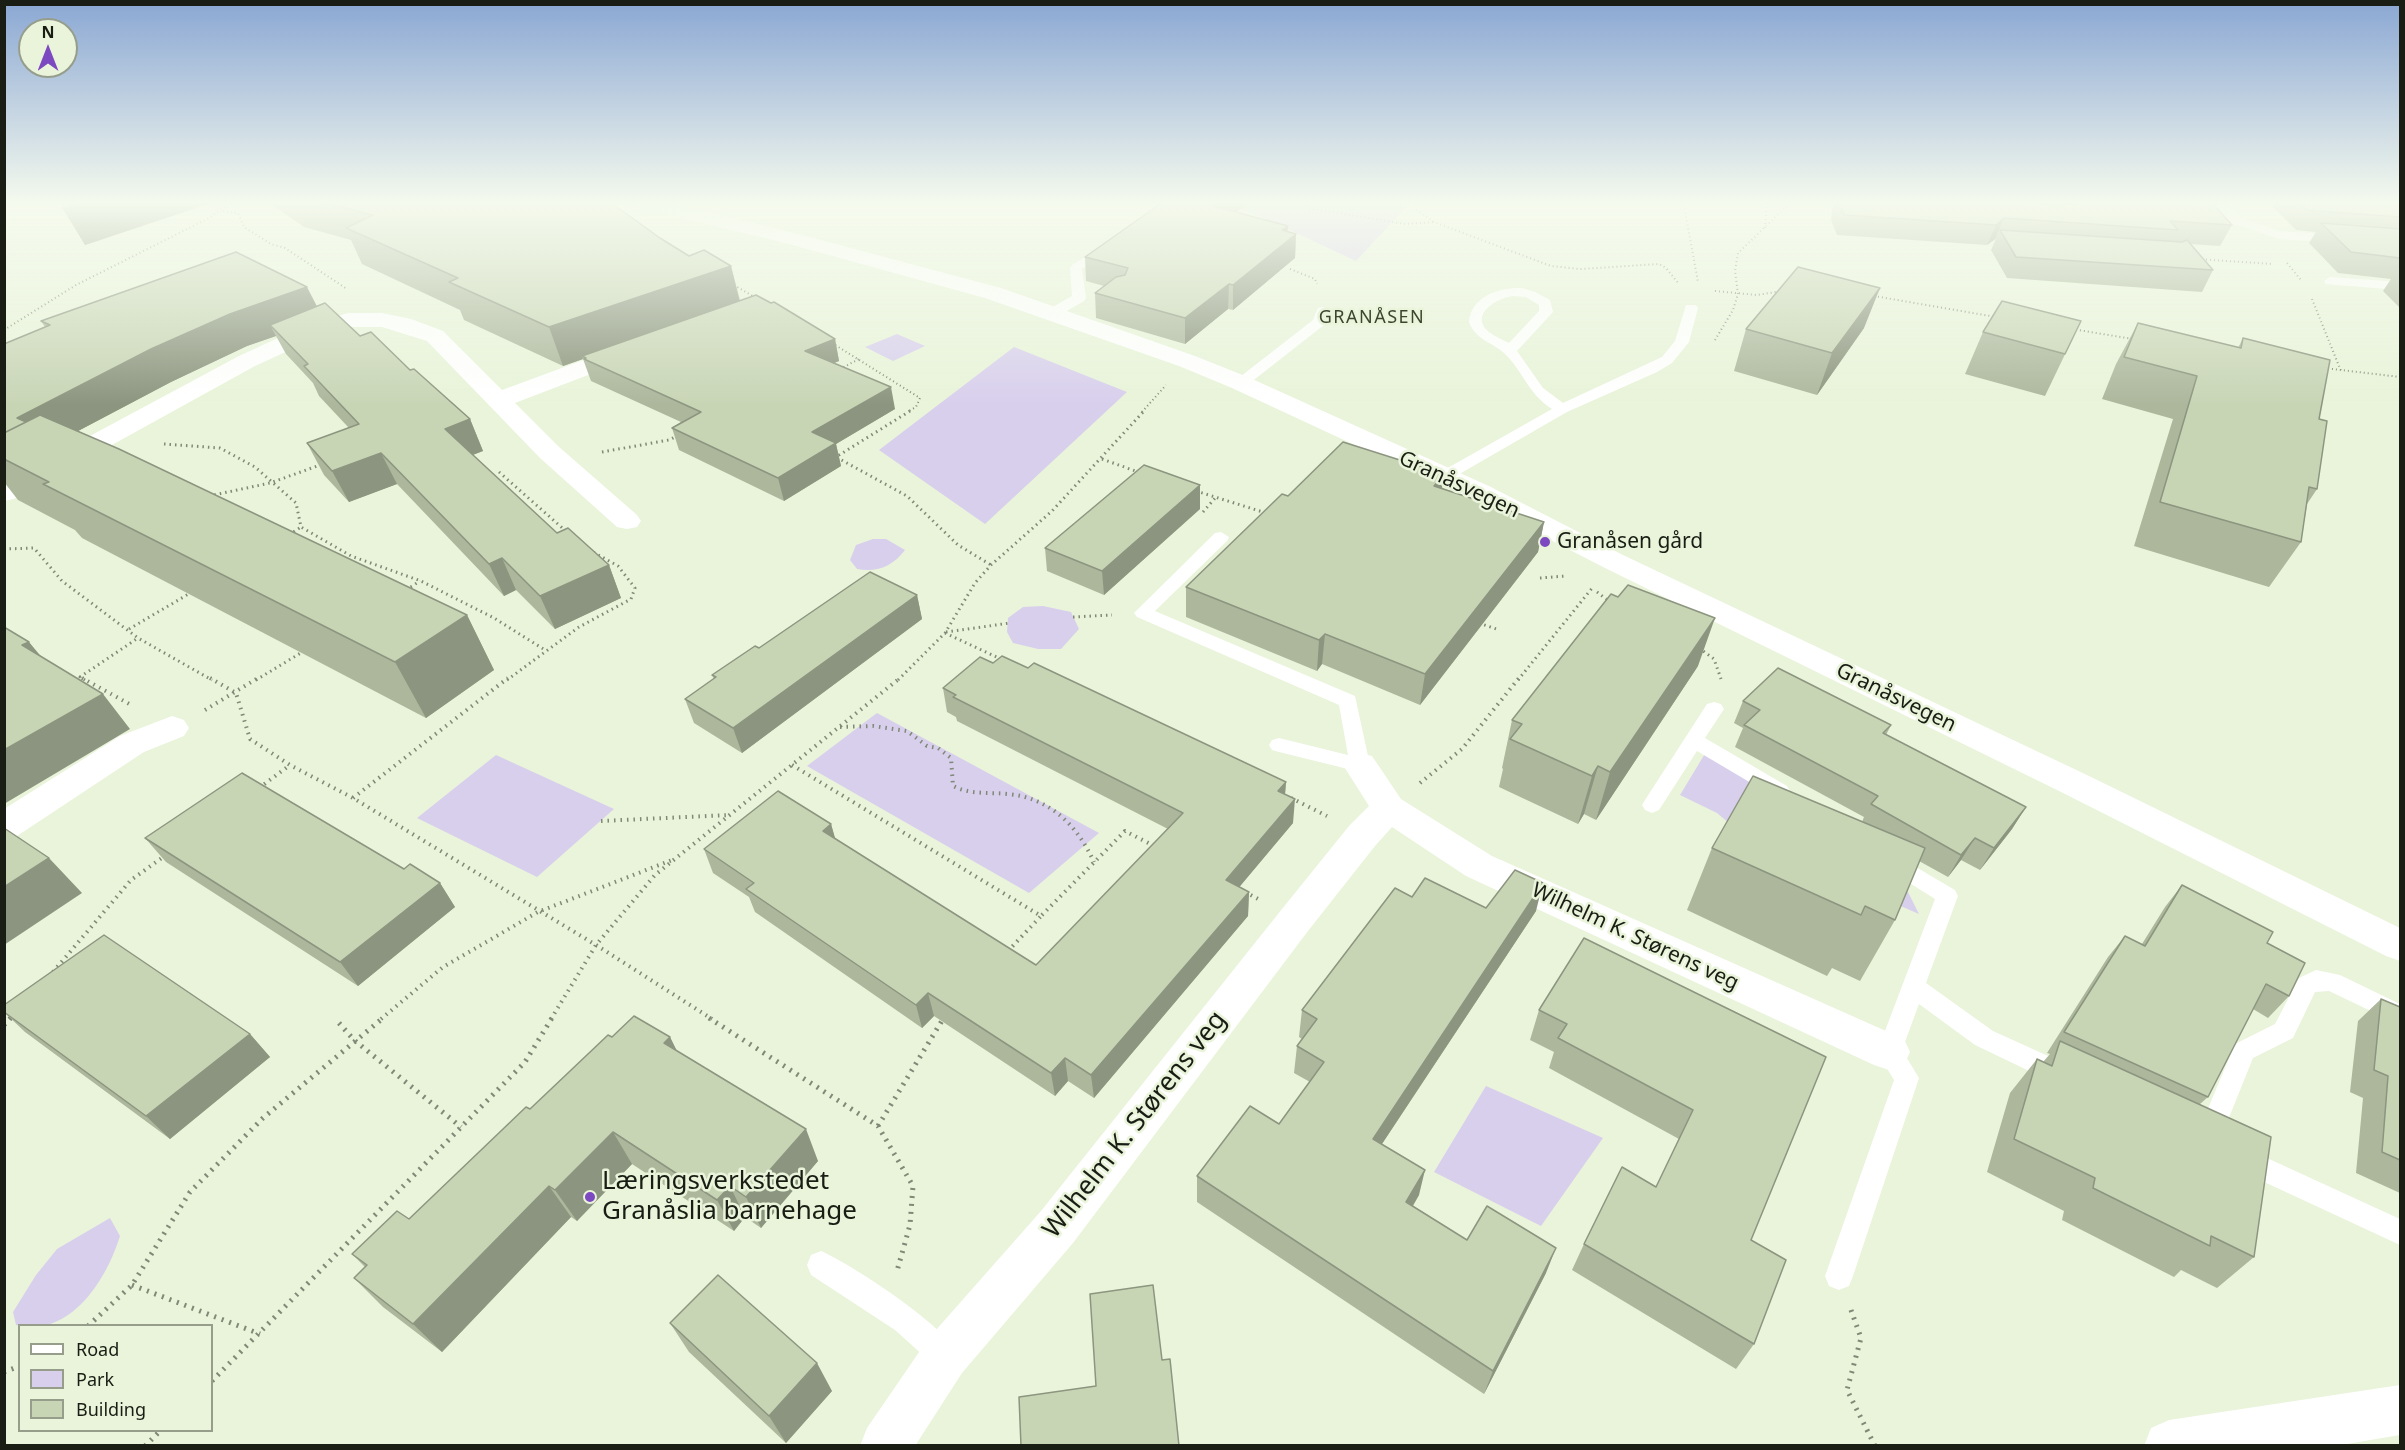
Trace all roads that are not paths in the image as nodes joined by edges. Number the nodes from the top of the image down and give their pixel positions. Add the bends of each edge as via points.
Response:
1 (911, 270) edge
2 (1076, 270) edge
3 (2330, 281) dead end
4 (2400, 286) edge
5 (1691, 308) road end
6 (1323, 311) dead end
7 (1051, 314) junction
8 (653, 343) edge
9 (1510, 350) junction
10 (1241, 383) junction
11 (497, 401) junction
12 (1562, 409) junction
13 (1443, 477) junction
14 (4, 493) edge
15 (627, 521) dead end
16 (1221, 537) dead end
17 (1714, 709) road end
18 (172, 728) road end
19 (1695, 741) junction
20 (1279, 745) dead end
21 (1360, 765) junction
22 (1797, 801) edge
23 (1652, 805) dead end
24 (1389, 808) junction
25 (4, 827) edge
26 (1877, 851) edge
27 (2400, 945) edge
28 (1913, 987) junction
29 (2400, 1015) edge
30 (1889, 1052) junction
31 (2080, 1083) edge
32 (2400, 1232) edge
33 (821, 1265) dead end
34 (1839, 1276) road end
35 (945, 1356) junction
36 (2400, 1410) edge
37 (885, 1446) edge
38 (2169, 1446) edge

1 - 7 street, Granåsvegen
2 - 7 lane via 1084,298
3 - 4 lane
5 - 12 lane via 1682,342 1666,360
6 - 10 lane via 1319,322
7 - 10 street, Granåsvegen
8 - 11 street
9 - 9 lane via 1476,325 1481,307 1501,293 1538,297 1545,303 1546,312
9 - 12 lane via 1542,396
10 - 13 street, Granåsvegen
11 - 14 street via 435,336 382,320 348,320 310,332 247,361
11 - 15 street
12 - 13 lane
13 - 27 street, Granåsvegen
16 - 21 lane, Wilhelm K. Størens veg via 1143,613 1348,701
17 - 19 lane
18 - 25 street via 132,744
19 - 22 lane
19 - 23 lane
20 - 21 lane
21 - 24 street, Wilhelm K. Størens veg
24 - 30 street, Wilhelm K. Størens veg via 1479,866
24 - 35 street, Wilhelm K. Størens veg via 1295,920 1057,1227
26 - 28 lane via 1947,896
28 - 30 lane
28 - 31 lane via 1984,1038
29 - 32 lane via 2332,982 2316,980 2307,985 2284,1031 2244,1051 2197,1137
30 - 34 lane via 1907,1078
33 - 35 lane via 905,1320
35 - 37 street, Wilhelm K. Størens veg
36 - 38 street

